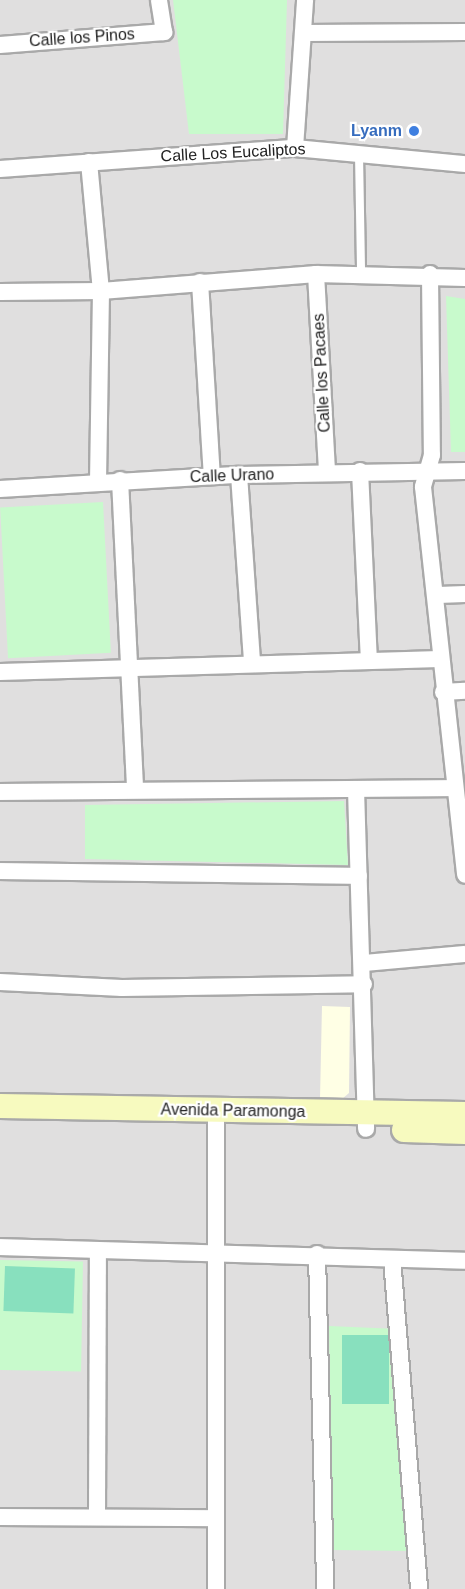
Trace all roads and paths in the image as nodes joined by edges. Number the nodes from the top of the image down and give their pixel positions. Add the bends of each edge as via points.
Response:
1 (159, 0) edge
2 (305, 0) edge
3 (465, 32) edge
4 (304, 33) junction
5 (0, 45) edge
6 (295, 148) junction
7 (359, 154) junction
8 (89, 162) junction
9 (465, 164) edge
10 (0, 169) edge
11 (316, 274) junction
12 (361, 274) junction
13 (430, 274) junction
14 (465, 278) edge
15 (200, 282) junction
16 (100, 291) junction
17 (0, 292) edge
18 (428, 470) junction
19 (360, 471) junction
20 (465, 471) edge
21 (327, 472) junction
22 (239, 475) junction
23 (212, 476) junction
24 (120, 480) junction
25 (98, 482) junction
26 (0, 489) edge
27 (465, 594) edge
28 (438, 595) junction
29 (440, 659) junction
30 (369, 661) junction
31 (252, 663) junction
32 (127, 669) junction
33 (0, 672) edge
34 (465, 691) edge
35 (443, 692) junction
36 (455, 788) junction
37 (135, 789) junction
38 (356, 789) junction
39 (0, 792) edge
40 (0, 871) edge
41 (465, 875) edge
42 (358, 876) junction
43 (465, 954) edge
44 (364, 963) junction
45 (0, 982) edge
46 (364, 984) junction
47 (0, 1106) edge
48 (465, 1114) edge
49 (216, 1118) junction
50 (0, 1122) edge
51 (366, 1122) junction
52 (465, 1132) edge
53 (0, 1247) edge
54 (99, 1252) junction
55 (317, 1254) junction
56 (216, 1256) junction
57 (392, 1259) junction
58 (465, 1261) edge
59 (0, 1517) edge
60 (97, 1517) junction
61 (216, 1518) junction
62 (216, 1589) edge
63 (325, 1589) edge
64 (419, 1589) edge

1 - 5 street, Calle los Pinos via 164,32
2 - 4 street
3 - 4 street
4 - 6 street
6 - 7 street, Calle Los Eucaliptos
6 - 8 street, Calle Los Eucaliptos
7 - 9 street, Calle Los Eucaliptos
7 - 12 lane
8 - 10 street, Calle Los Eucaliptos
8 - 16 street
11 - 12 street
11 - 15 street
11 - 21 street, Calle los Pacaes
12 - 13 street
13 - 14 street
13 - 18 street
15 - 16 street
15 - 23 street
16 - 17 street
16 - 25 street
18 - 19 street, Calle Urano
18 - 20 street, Calle Urano
18 - 28 street via 423,487
19 - 21 street, Calle Urano
19 - 30 street
21 - 22 street, Calle Urano
22 - 23 street, Calle Urano
22 - 31 street
23 - 24 street, Calle Urano
24 - 25 street, Calle Urano
24 - 32 street
25 - 26 street, Calle Urano
27 - 28 street
28 - 29 street
29 - 30 street
29 - 35 street
30 - 31 street
31 - 32 street
32 - 33 street
32 - 37 street
34 - 35 street
35 - 36 street
36 - 38 street
36 - 41 street
37 - 38 street
37 - 39 street
38 - 42 street
40 - 42 street
42 - 44 street
43 - 44 street
44 - 46 street
45 - 46 street via 122,988
46 - 51 street
47 - 49 street, Avenida Paramonga
48 - 51 street, Avenida Paramonga
49 - 50 street, Avenida Paramonga
49 - 51 street, Avenida Paramonga
49 - 56 street
51 - 52 street, Avenida Paramonga
53 - 54 street
54 - 56 street
54 - 60 street
55 - 56 street
55 - 57 street
55 - 63 street
56 - 61 street
57 - 58 street
57 - 64 street
59 - 60 street
60 - 61 street
61 - 62 street

